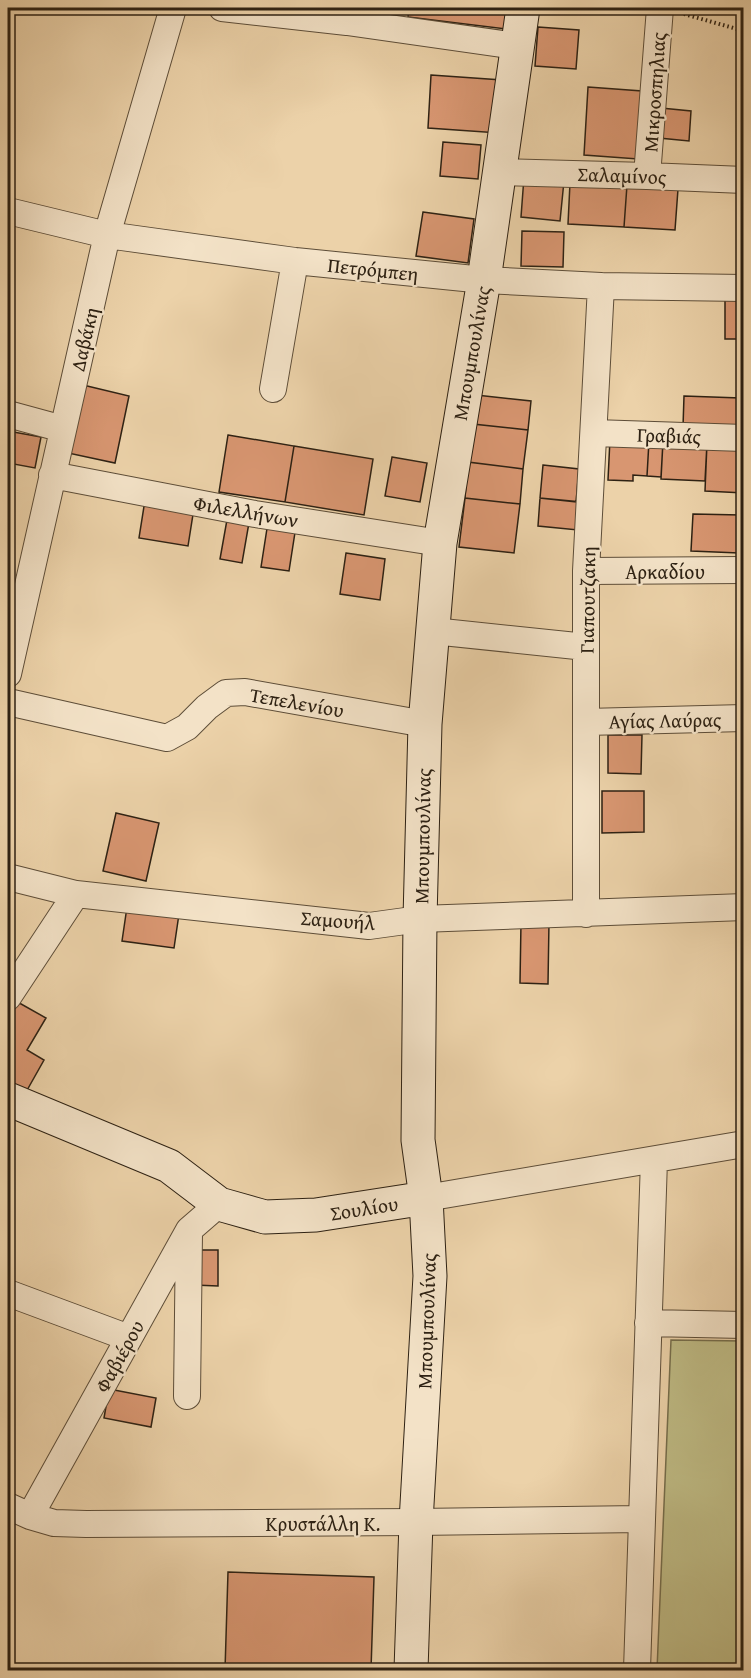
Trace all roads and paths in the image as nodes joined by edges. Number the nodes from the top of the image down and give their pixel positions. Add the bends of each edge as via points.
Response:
1 (173, 8) edge
2 (222, 8) edge
3 (524, 8) edge
4 (660, 8) edge
5 (744, 31) edge
6 (517, 46) junction
7 (500, 172) junction
8 (647, 176) junction
9 (744, 180) edge
10 (8, 211) edge
11 (107, 235) junction
12 (295, 261) junction
13 (484, 280) junction
14 (601, 285) junction
15 (744, 288) edge
16 (273, 389) dead end
17 (8, 414) edge
18 (63, 429) junction
19 (594, 433) junction
20 (744, 438) edge
21 (52, 475) junction
22 (440, 543) junction
23 (744, 570) edge
24 (586, 571) junction
25 (433, 631) junction
26 (586, 647) junction
27 (8, 674) edge
28 (8, 702) edge
29 (744, 718) edge
30 (586, 722) junction
31 (425, 724) junction
32 (8, 877) edge
33 (76, 894) junction
34 (744, 907) edge
35 (586, 914) junction
36 (420, 919) junction
37 (8, 997) edge
38 (8, 1099) edge
39 (744, 1144) edge
40 (654, 1160) junction
41 (426, 1198) junction
42 (219, 1204) junction
43 (189, 1230) junction
44 (8, 1293) edge
45 (648, 1323) junction
46 (744, 1325) edge
47 (129, 1338) junction
48 (187, 1396) dead end
49 (19, 1511) edge
50 (642, 1519) junction
51 (416, 1522) junction
52 (411, 1671) edge
53 (636, 1671) edge

1 - 11 street, Δαβάκη
2 - 6 street
3 - 6 street, Μπουμπουλίνας
4 - 5 path
4 - 8 street, Μικροσπηλιας
6 - 7 street, Μπουμπουλίνας
7 - 8 street, Σαλαμίνος
7 - 13 street, Μπουμπουλίνας
8 - 9 street, Σαλαμίνος
10 - 11 street, Πετρόμπεη
11 - 12 street, Πετρόμπεη
11 - 18 street, Δαβάκη
12 - 13 street, Πετρόμπεη
12 - 16 street
13 - 14 street, Πετρόμπεη
13 - 22 street, Μπουμπουλίνας
14 - 15 street, Πετρόμπεη
14 - 19 street, Γιαπουτζακη
17 - 18 street
18 - 21 street, Δαβάκη
19 - 20 street, Γραβιάς
19 - 24 street, Γιαπουτζακη
21 - 22 street, Φιλελλήνων via 255,514
21 - 27 street, Δαβάκη
22 - 25 street, Μπουμπουλίνας
23 - 24 street, Αρκαδίου
24 - 26 street, Γιαπουτζακη
25 - 26 street
25 - 31 street, Μπουμπουλίνας
26 - 30 street, Γιαπουτζακη
28 - 31 street, Τεπελενίου via 167,738 187,727 226,693 245,692
29 - 30 street, Αγίας Λαύρας
30 - 35 street, Γιαπουτζακη
31 - 36 street, Μπουμπουλίνας
32 - 33 street, Σαμουήλ
33 - 36 street, Σαμουήλ via 369,926
33 - 37 street
34 - 35 street, Σαμουήλ
35 - 36 street, Σαμουήλ
36 - 41 street, Μπουμπουλίνας via 418,1140
38 - 42 street, Σουλίου via 169,1166
39 - 40 street, Σουλίου
40 - 41 street, Σουλίου
40 - 45 street
41 - 42 street, Σουλίου via 316,1215 265,1216
41 - 51 street, Μπουμπουλίνας via 430,1276
42 - 43 street, Φαβιέρου
43 - 47 street, Φαβιέρου
43 - 48 street
44 - 47 street
45 - 46 street
45 - 50 street
47 - 49 street, Φαβιέρου
49 - 51 street, Κρυστάλλη Κ. via 54,1522 86,1524
50 - 51 street, Κρυστάλλη Κ.
50 - 53 street
51 - 52 street, Μπουμπουλίνας

